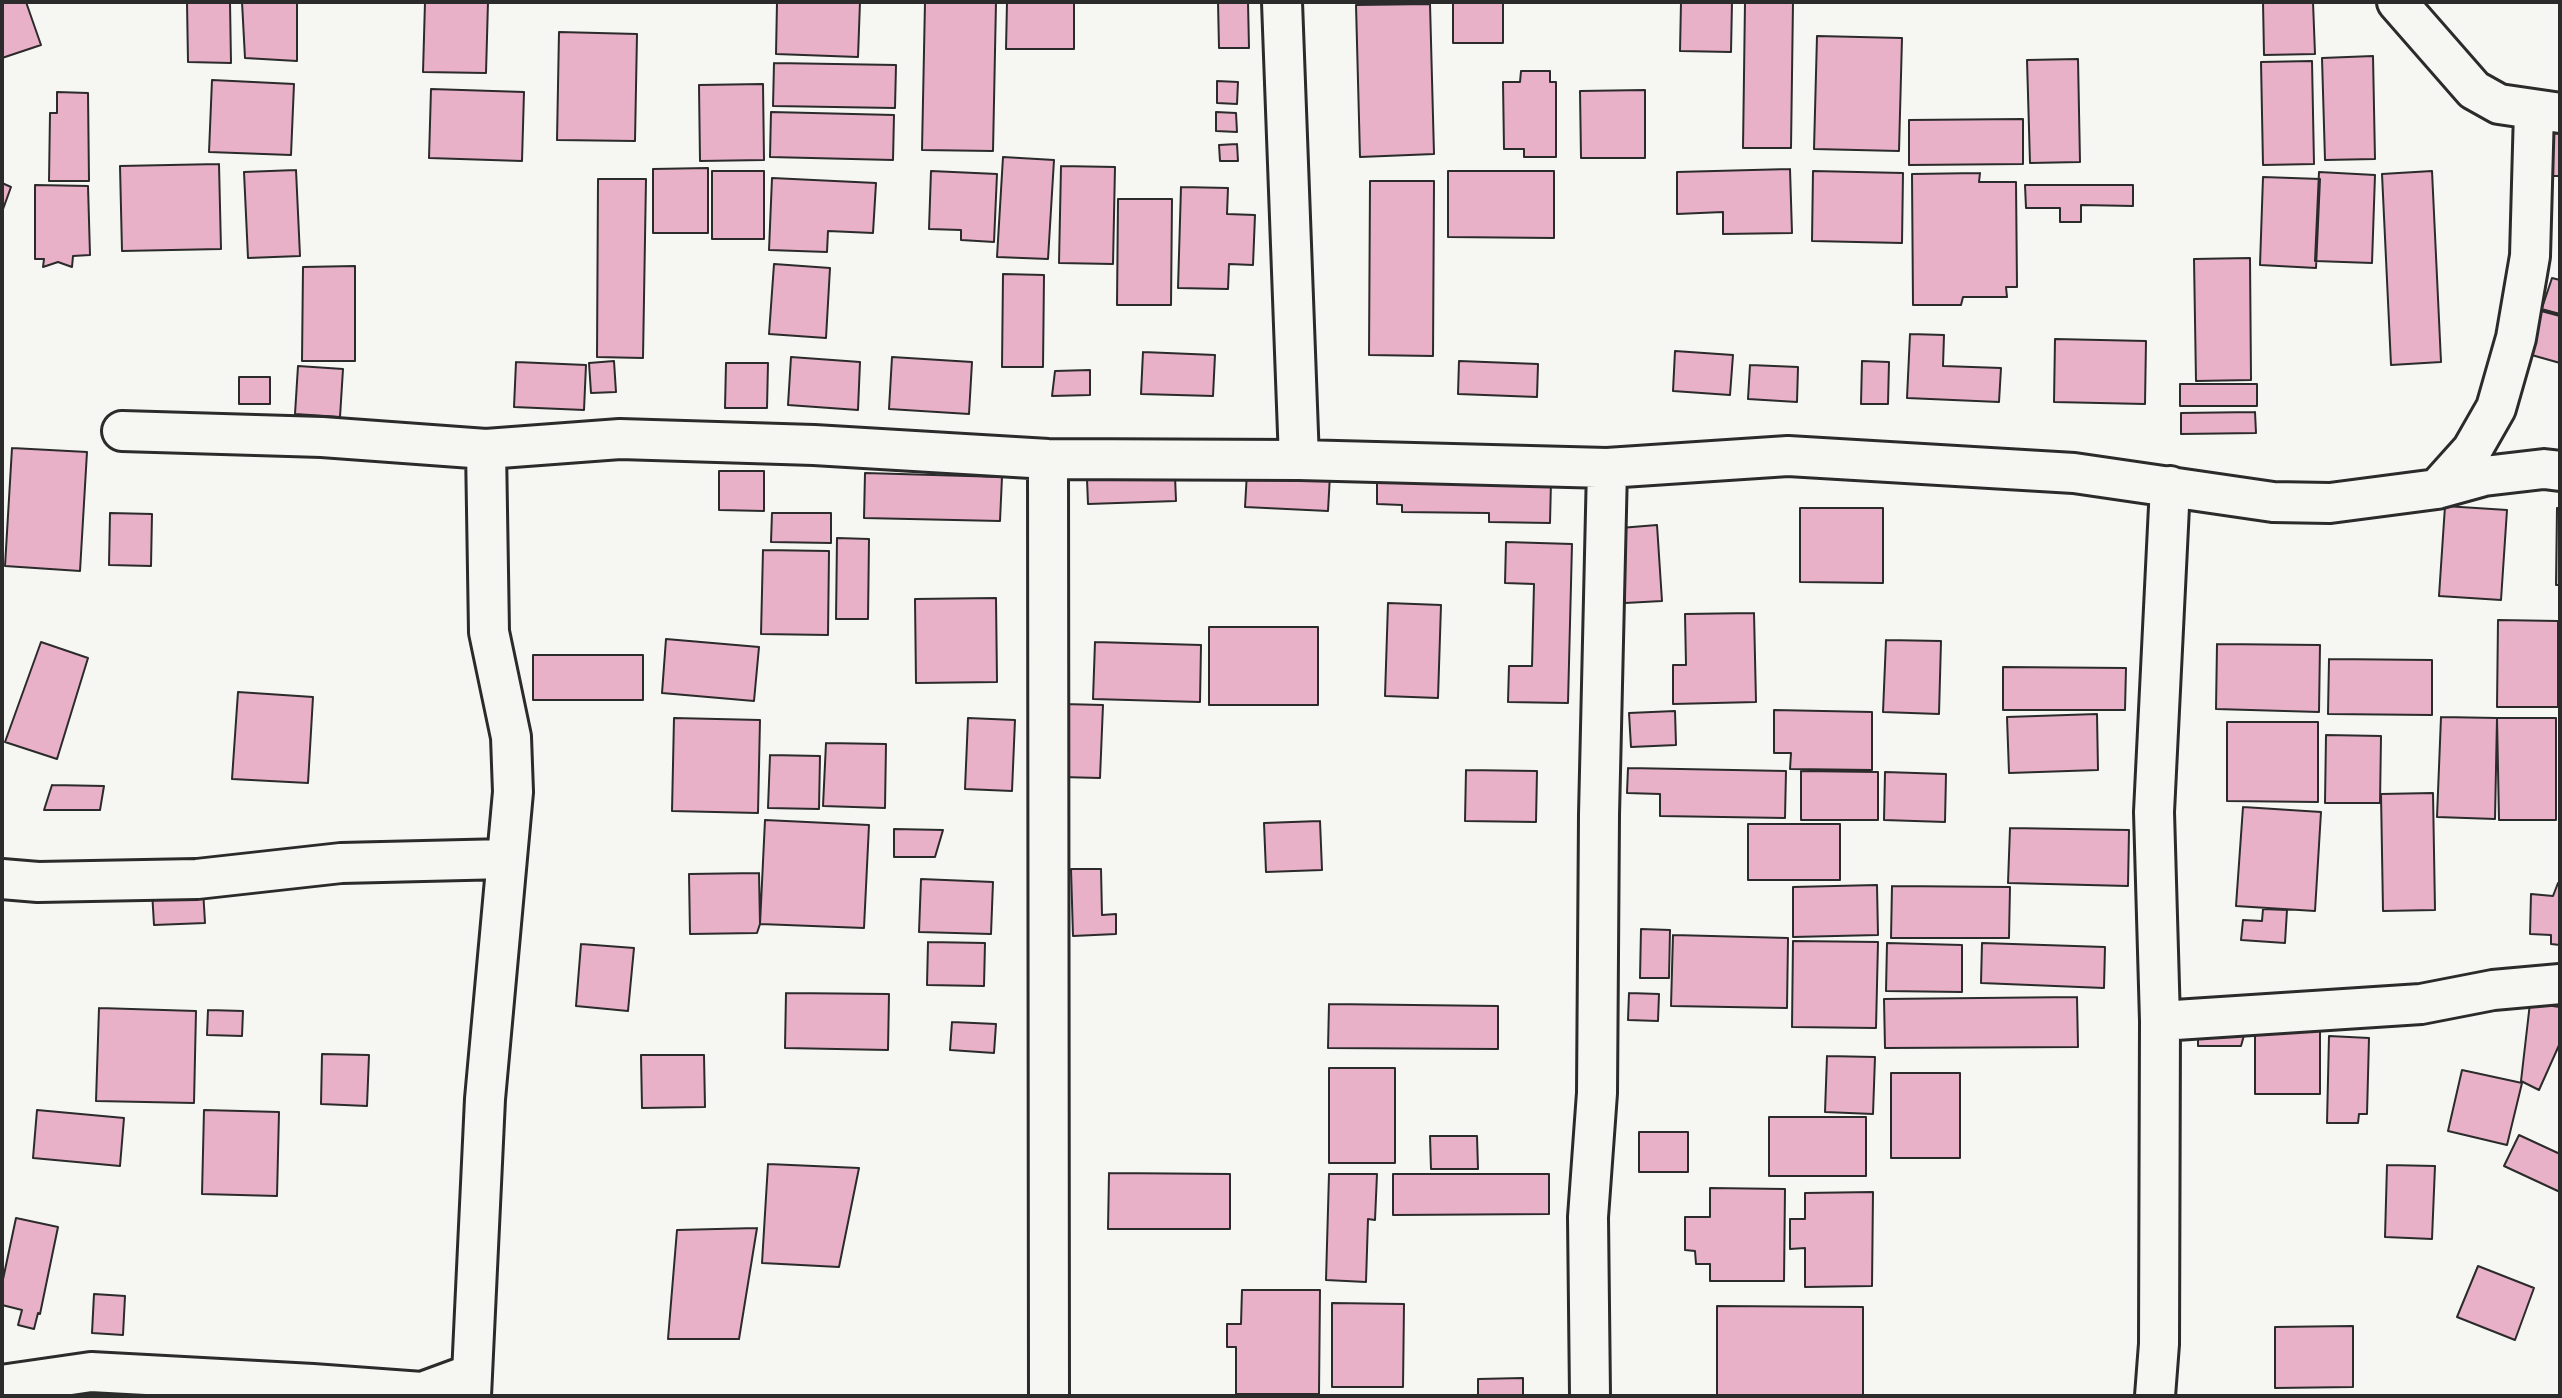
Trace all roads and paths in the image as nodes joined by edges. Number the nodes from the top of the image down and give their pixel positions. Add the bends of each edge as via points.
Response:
1 (1282, 2) edge
2 (2397, 2) edge
3 (2547, 112) edge
4 (121, 431) dead end
5 (486, 449) junction
6 (1048, 459) junction
7 (1299, 460) junction
8 (1607, 468) junction
9 (2560, 471) edge
10 (2170, 486) junction
11 (2437, 489) junction
12 (506, 859) junction
13 (2, 879) edge
14 (2560, 984) edge
15 (2160, 1021) junction
16 (2, 1385) edge
17 (471, 1385) edge
18 (425, 1394) edge
19 (1049, 1396) edge
20 (1590, 1396) edge
21 (2155, 1396) edge

1 - 7 street
2 - 3 street via 2474,90 2499,104
3 - 11 street via 2516,338 2496,408 2472,450
4 - 5 street via 322,437
5 - 6 street via 620,439
5 - 12 street via 489,632 512,751
6 - 7 street
6 - 19 street
7 - 8 street
8 - 10 street via 1788,456 2074,473
8 - 20 street via 1597,1093 1588,1217
9 - 11 street via 2484,476
10 - 11 street via 2284,502 2330,503
10 - 15 street via 2154,812
12 - 13 street via 341,863 197,880
12 - 17 street via 485,1099
14 - 15 street via 2493,990 2421,1004
15 - 21 street
16 - 18 street via 91,1372
17 - 18 street

